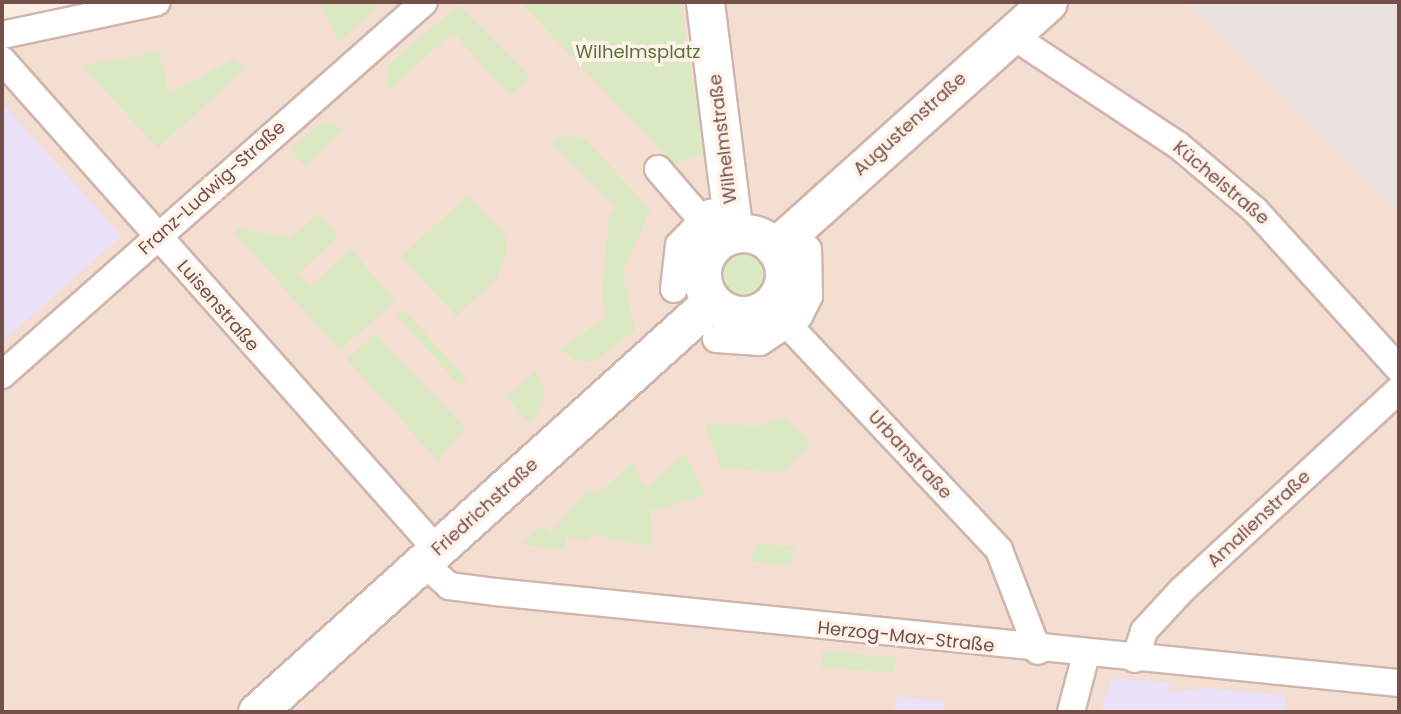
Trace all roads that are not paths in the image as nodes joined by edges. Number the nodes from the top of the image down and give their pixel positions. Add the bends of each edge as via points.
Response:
1 (157, 2) edge
2 (424, 2) edge
3 (705, 2) edge
4 (1048, 2) edge
5 (1010, 34) junction
6 (2, 35) edge
7 (2, 60) edge
8 (658, 169) dead end
9 (715, 222) junction
10 (157, 237) junction
11 (791, 249) junction
12 (674, 289) dead end
13 (712, 301) junction
14 (789, 326) junction
15 (716, 340) dead end
16 (1396, 365) edge
17 (2, 375) edge
18 (1399, 390) edge
19 (430, 556) junction
20 (1038, 650) junction
21 (1087, 655) junction
22 (1135, 659) junction
23 (1399, 683) edge
24 (257, 712) edge
25 (1071, 712) edge

1 - 6 street
2 - 10 street, Franz-Ludwig-Straße
3 - 9 street, Wilhelmstraße
4 - 5 street, Augustenstraße
5 - 11 street, Augustenstraße
5 - 16 street, Küchelstraße via 1216,176 1288,243
7 - 10 street, Luisenstraße
8 - 9 street
9 - 11 street
9 - 12 street via 679,245
9 - 13 street via 713,246 702,267
10 - 17 street, Franz-Ludwig-Straße
10 - 19 street, Luisenstraße
11 - 13 street via 769,306 746,316
11 - 14 street via 809,296
13 - 19 street, Friedrichstraße
14 - 15 street via 760,342
14 - 20 street, Urbanstraße via 999,550
18 - 22 street, Amalienstraße via 1182,590 1144,631
19 - 20 street, Herzog-Max-Straße via 441,582 483,591
19 - 24 street, Friedrichstraße
20 - 21 street, Herzog-Max-Straße
21 - 22 street, Herzog-Max-Straße
21 - 25 street
22 - 23 street, Herzog-Max-Straße

